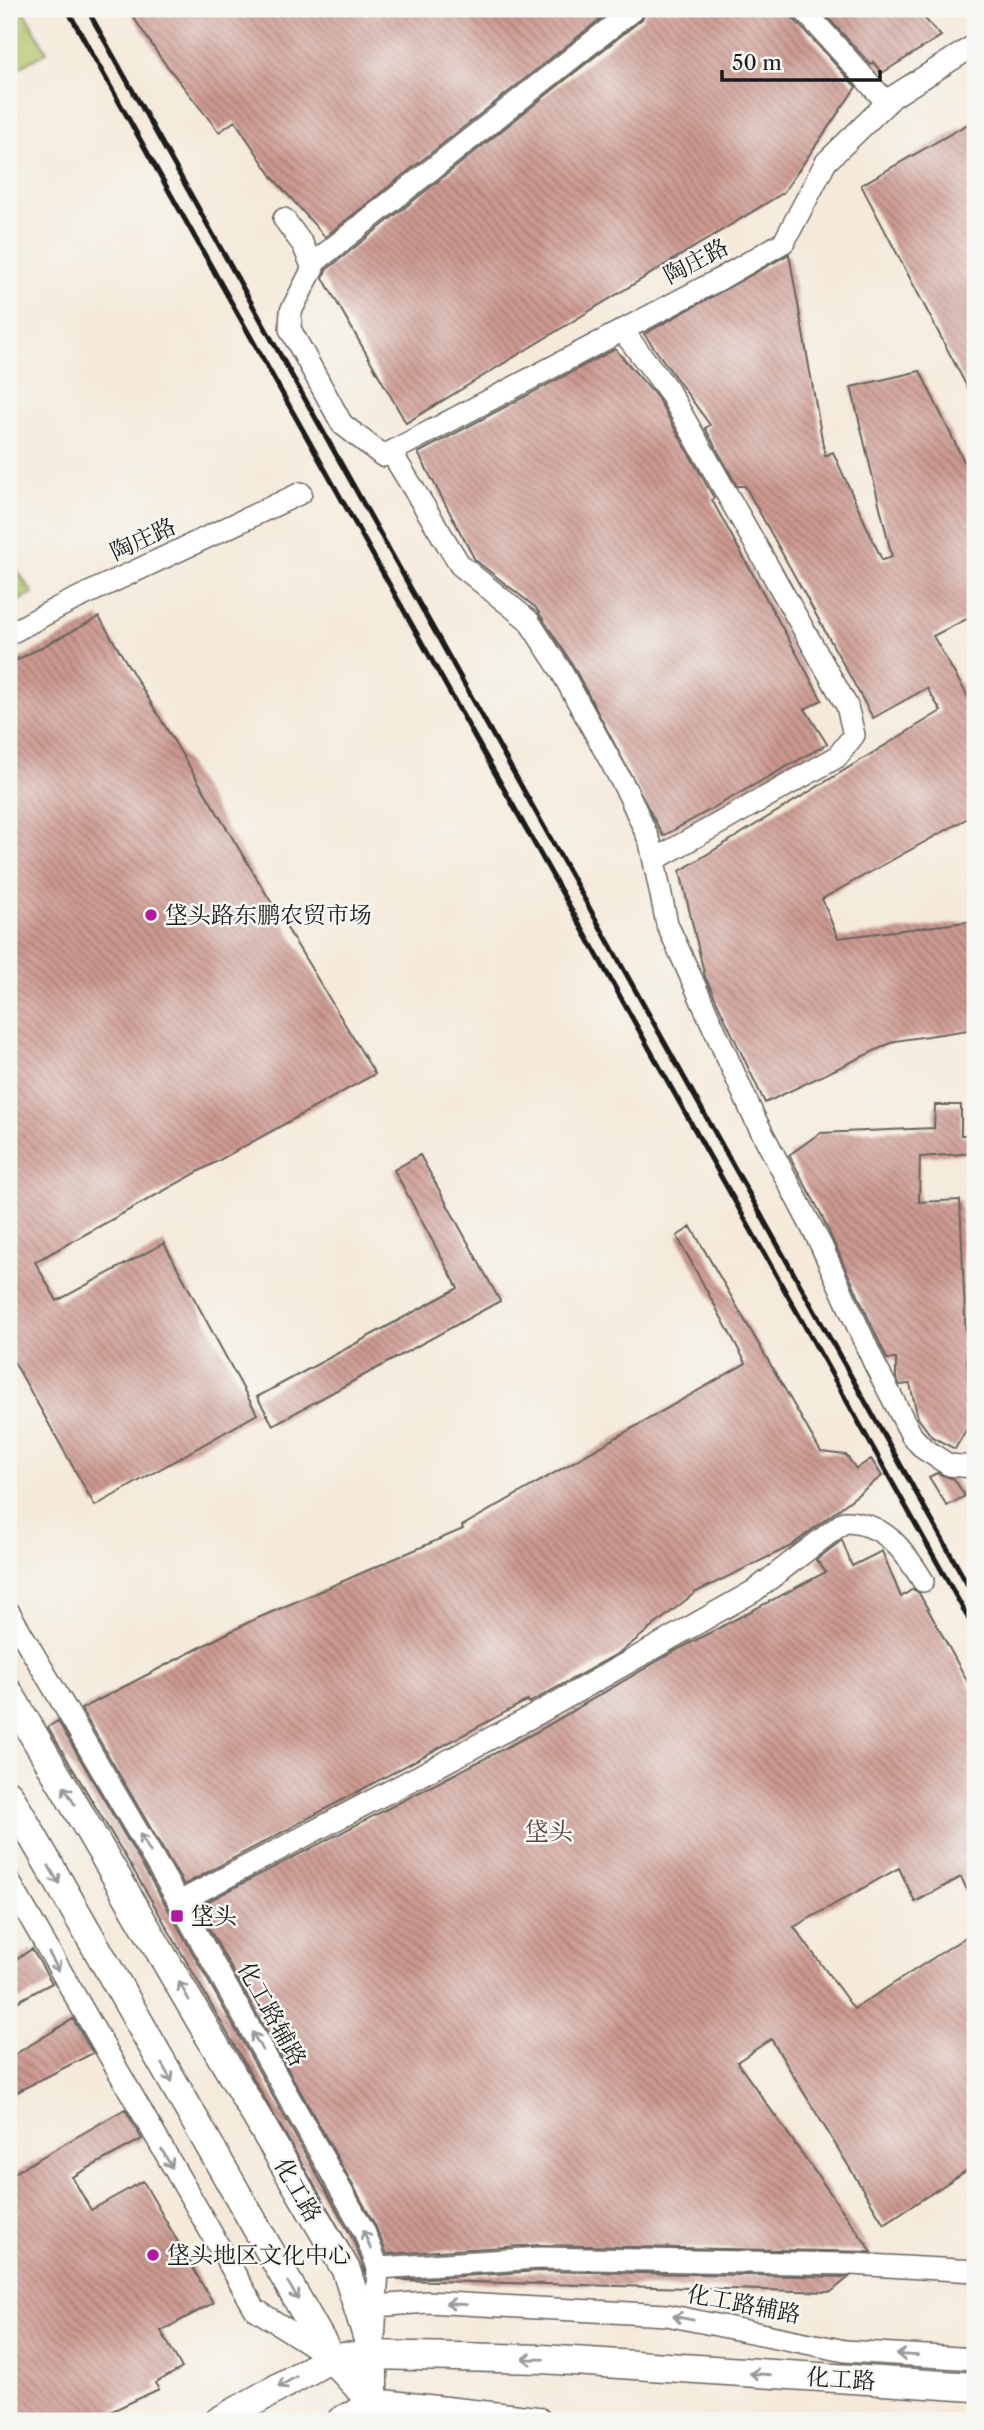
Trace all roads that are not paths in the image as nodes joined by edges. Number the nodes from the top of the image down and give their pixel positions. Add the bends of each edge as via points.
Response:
1 (634, 9) edge
2 (803, 9) edge
3 (975, 45) edge
4 (887, 103) junction
5 (284, 219) dead end
6 (311, 265) junction
7 (622, 330) junction
8 (387, 454) junction
9 (301, 493) dead end
10 (9, 634) edge
11 (654, 860) junction
12 (975, 1467) edge
13 (923, 1581) dead end
14 (9, 1612) edge
15 (9, 1693) edge
16 (9, 1795) edge
17 (9, 1881) edge
18 (179, 1902) junction
19 (378, 2268) junction
20 (975, 2271) edge
21 (376, 2306) junction
22 (373, 2355) junction
23 (331, 2358) junction
24 (975, 2359) edge
25 (975, 2387) edge
26 (373, 2403) junction
27 (219, 2421) edge
28 (341, 2421) edge
29 (404, 2421) edge
30 (537, 2421) edge

1 - 6 street
2 - 4 street
3 - 4 street, 陶庄路
4 - 7 street, 陶庄路 via 826,162 784,242
5 - 6 street
6 - 8 street via 291,311 290,329 342,424
7 - 8 street, 陶庄路
7 - 11 street via 668,390 847,706 854,735 836,757
8 - 11 street via 460,565 528,620 629,795
9 - 10 street, 陶庄路
11 - 12 street via 667,924 684,962 753,1115 912,1436 949,1465
13 - 18 street via 905,1552 880,1530 862,1522 844,1522 742,1598 535,1715
18 -> 14 street, 化工路辅路
22 -> 15 main road, 化工路 via 346,2270
16 -> 23 main road
17 -> 23 street via 255,2309
19 -> 18 street, 化工路辅路 via 364,2231
19 - 20 street via 540,2258
19 - 21 street, 化工路辅路
21 - 22 street, 化工路辅路
24 -> 21 street, 化工路辅路 via 845,2351 667,2315 427,2302
22 - 23 main road
25 -> 22 main road, 化工路 via 542,2359
22 - 26 main road
23 - 26 main road
23 -> 27 main road
26 - 28 main road
26 - 29 street
26 - 30 main road

